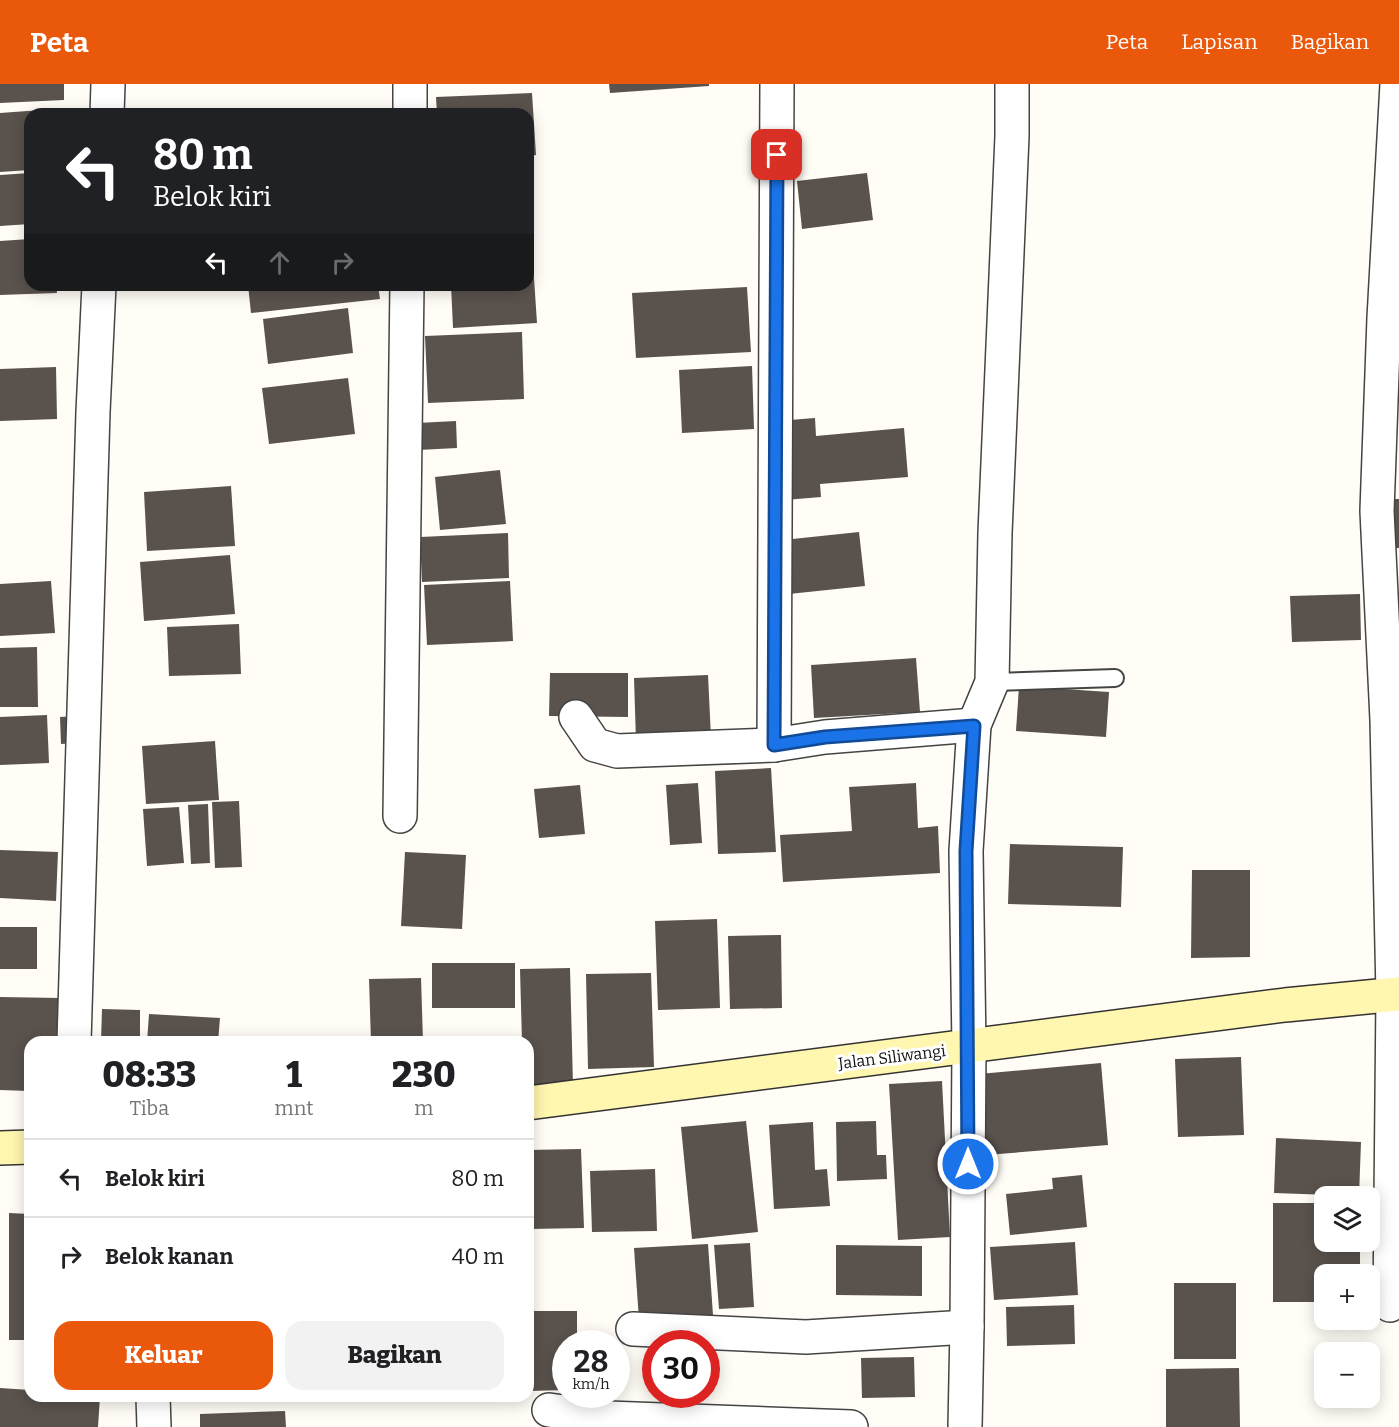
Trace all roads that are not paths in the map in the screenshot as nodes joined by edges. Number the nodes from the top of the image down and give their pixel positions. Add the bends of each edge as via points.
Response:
1 (108, 84) edge
2 (410, 84) edge
3 (777, 84) edge
4 (1012, 84) edge
5 (1396, 84) edge
6 (106, 108) edge
7 (410, 108) edge
8 (99, 291) edge
9 (407, 291) edge
10 (1115, 678) dead end
11 (992, 682) junction
12 (576, 717) dead end
13 (974, 726) junction
14 (774, 745) junction
15 (400, 816) dead end
16 (1396, 994) edge
17 (74, 1036) edge
18 (969, 1047) junction
19 (534, 1102) edge
20 (24, 1147) edge
21 (0, 1148) edge
22 (1390, 1305) dead end
23 (967, 1327) junction
24 (633, 1329) dead end
25 (153, 1402) edge
26 (549, 1410) dead end
27 (154, 1427) edge
28 (851, 1427) edge
29 (964, 1427) edge

1 - 6 street
2 - 7 street
3 - 14 street
4 - 11 street
5 - 16 street via 1377,511
8 - 17 street
9 - 15 street
10 - 11 lane
11 - 13 street
12 - 14 street via 595,745 617,751
13 - 14 street via 825,737
13 - 18 street via 966,851
16 - 18 street, Jalan Siliwangi
16 - 22 street
18 - 19 street, Jalan Siliwangi
18 - 23 street
20 - 21 street
23 - 24 street via 806,1337
23 - 29 street
25 - 27 street
26 - 28 street via 608,1418

